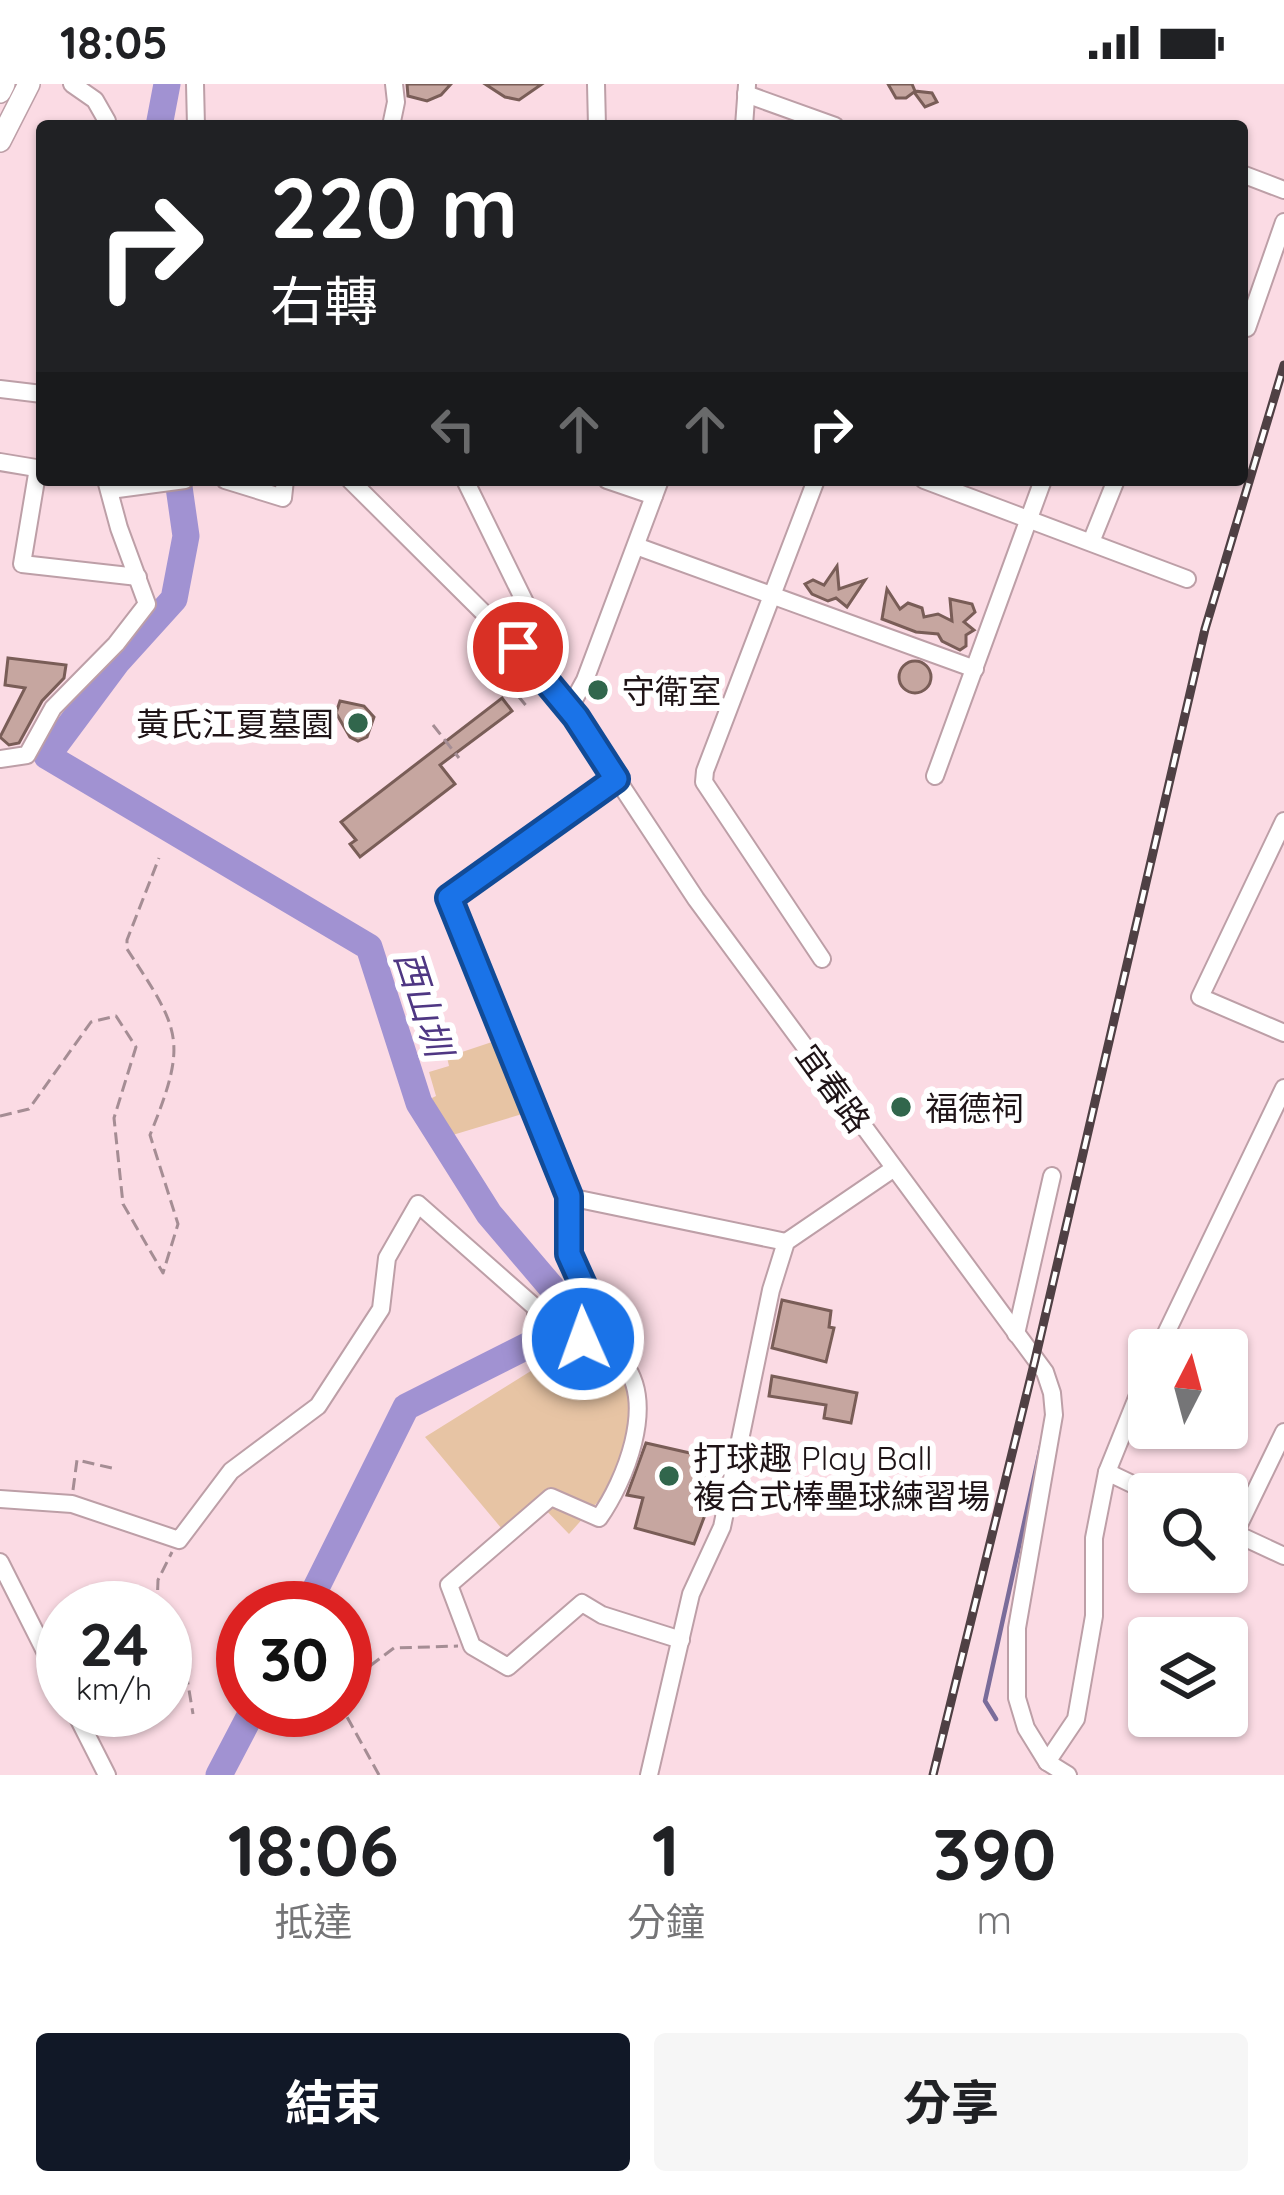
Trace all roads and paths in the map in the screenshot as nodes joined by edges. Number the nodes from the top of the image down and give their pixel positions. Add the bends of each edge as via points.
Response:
1 (4, 84) edge
2 (28, 84) edge
3 (72, 84) edge
4 (195, 84) edge
5 (394, 84) edge
6 (596, 84) edge
7 (746, 89) edge
8 (0, 92) edge
9 (98, 92) edge
10 (196, 120) edge
11 (392, 120) edge
12 (598, 120) edge
13 (744, 120) edge
14 (821, 120) edge
15 (0, 141) edge
16 (1248, 176) edge
17 (1284, 190) edge
18 (1284, 222) edge
19 (1248, 325) edge
20 (0, 389) edge
21 (36, 393) edge
22 (0, 462) edge
23 (36, 468) edge
24 (37, 486) edge
25 (108, 486) edge
26 (244, 486) edge
27 (284, 486) edge
28 (356, 486) edge
29 (469, 486) edge
30 (814, 486) edge
31 (941, 486) edge
32 (1041, 486) edge
33 (1114, 486) edge
34 (657, 488) edge
35 (1029, 518) junction
36 (1091, 542) junction
37 (636, 546) junction
38 (138, 577) junction
39 (1186, 579) dead end
40 (772, 597) junction
41 (533, 663) junction
42 (495, 668) dead end
43 (974, 669) junction
44 (528, 708) dead end
45 (569, 709) junction
46 (433, 725) dead end
47 (459, 758) dead end
48 (0, 759) edge
49 (935, 776) dead end
50 (616, 779) junction
51 (1284, 821) edge
52 (159, 858) dead end
53 (822, 959) dead end
54 (1284, 1034) edge
55 (1284, 1088) edge
56 (0, 1116) edge
57 (893, 1169) junction
58 (1052, 1176) dead end
59 (569, 1196) junction
60 (786, 1242) junction
61 (1167, 1329) edge
62 (1016, 1334) junction
63 (573, 1359) dead end
64 (1128, 1420) edge
65 (1284, 1432) edge
66 (116, 1468) dead end
67 (1107, 1472) junction
68 (1128, 1482) edge
69 (0, 1499) edge
70 (1248, 1499) edge
71 (72, 1504) junction
72 (1248, 1539) edge
73 (178, 1540) junction
74 (1284, 1556) edge
75 (0, 1562) edge
76 (158, 1581) edge
77 (36, 1633) edge
78 (681, 1640) junction
79 (472, 1646) junction
80 (192, 1708) edge
81 (193, 1714) dead end
82 (88, 1737) edge
83 (1047, 1762) junction
84 (107, 1775) edge
85 (379, 1775) edge
86 (650, 1775) edge
87 (1068, 1775) edge

1 - 8 main road
2 - 15 main road
3 - 9 street
4 - 10 street
5 - 11 street
6 - 12 street
7 - 13 street
7 - 14 street
16 - 17 street
18 - 19 street
20 - 21 street
22 - 23 street
24 - 38 street via 22,564
25 - 38 street
26 - 27 street via 283,498
28 - 41 street, 宜春路
29 - 41 street via 543,639
30 - 40 street
31 - 35 street
32 - 35 street
33 - 36 street
34 - 37 street
35 - 36 street
35 - 43 street
36 - 39 street
37 - 40 street
37 - 45 street
38 - 48 street via 147,604 53,708 27,755
40 - 43 street
40 - 53 street via 704,782
41 - 45 street, 宜春路
42 - 44 path
43 - 49 street
45 - 50 street, 宜春路
46 - 47 path
50 - 57 street, 宜春路
50 - 59 street via 449,898
51 - 54 street via 1200,997
52 - 56 path via 127,949 168,1011 176,1043 170,1086 149,1135 178,1225 163,1273 123,1204 114,1118 136,1047 116,1016 92,1022 29,1109
55 - 61 street
57 - 60 street
57 - 62 street, 宜春路
58 - 62 street
59 - 60 street
59 - 79 street via 569,1254 588,1296 583,1339 621,1359 632,1376 635,1426 614,1498 599,1518 551,1497 449,1585
60 - 78 street via 722,1527 691,1594
62 - 83 street, 宜春路 via 1045,1372 1054,1415 1016,1628 1017,1698
63 - 73 street via 536,1320 536,1308 418,1204 387,1258 381,1309 318,1406 231,1471
64 - 67 street
65 - 70 street
66 - 71 path via 77,1460
67 - 68 street
67 - 83 street via 1076,1719
69 - 71 street
71 - 73 street
72 - 74 street
73 - 76 path
75 - 77 street
78 - 79 street via 582,1603 508,1667
78 - 86 street
79 - 85 path via 394,1648 355,1677 346,1715
80 - 81 path
82 - 84 street
83 - 87 street

